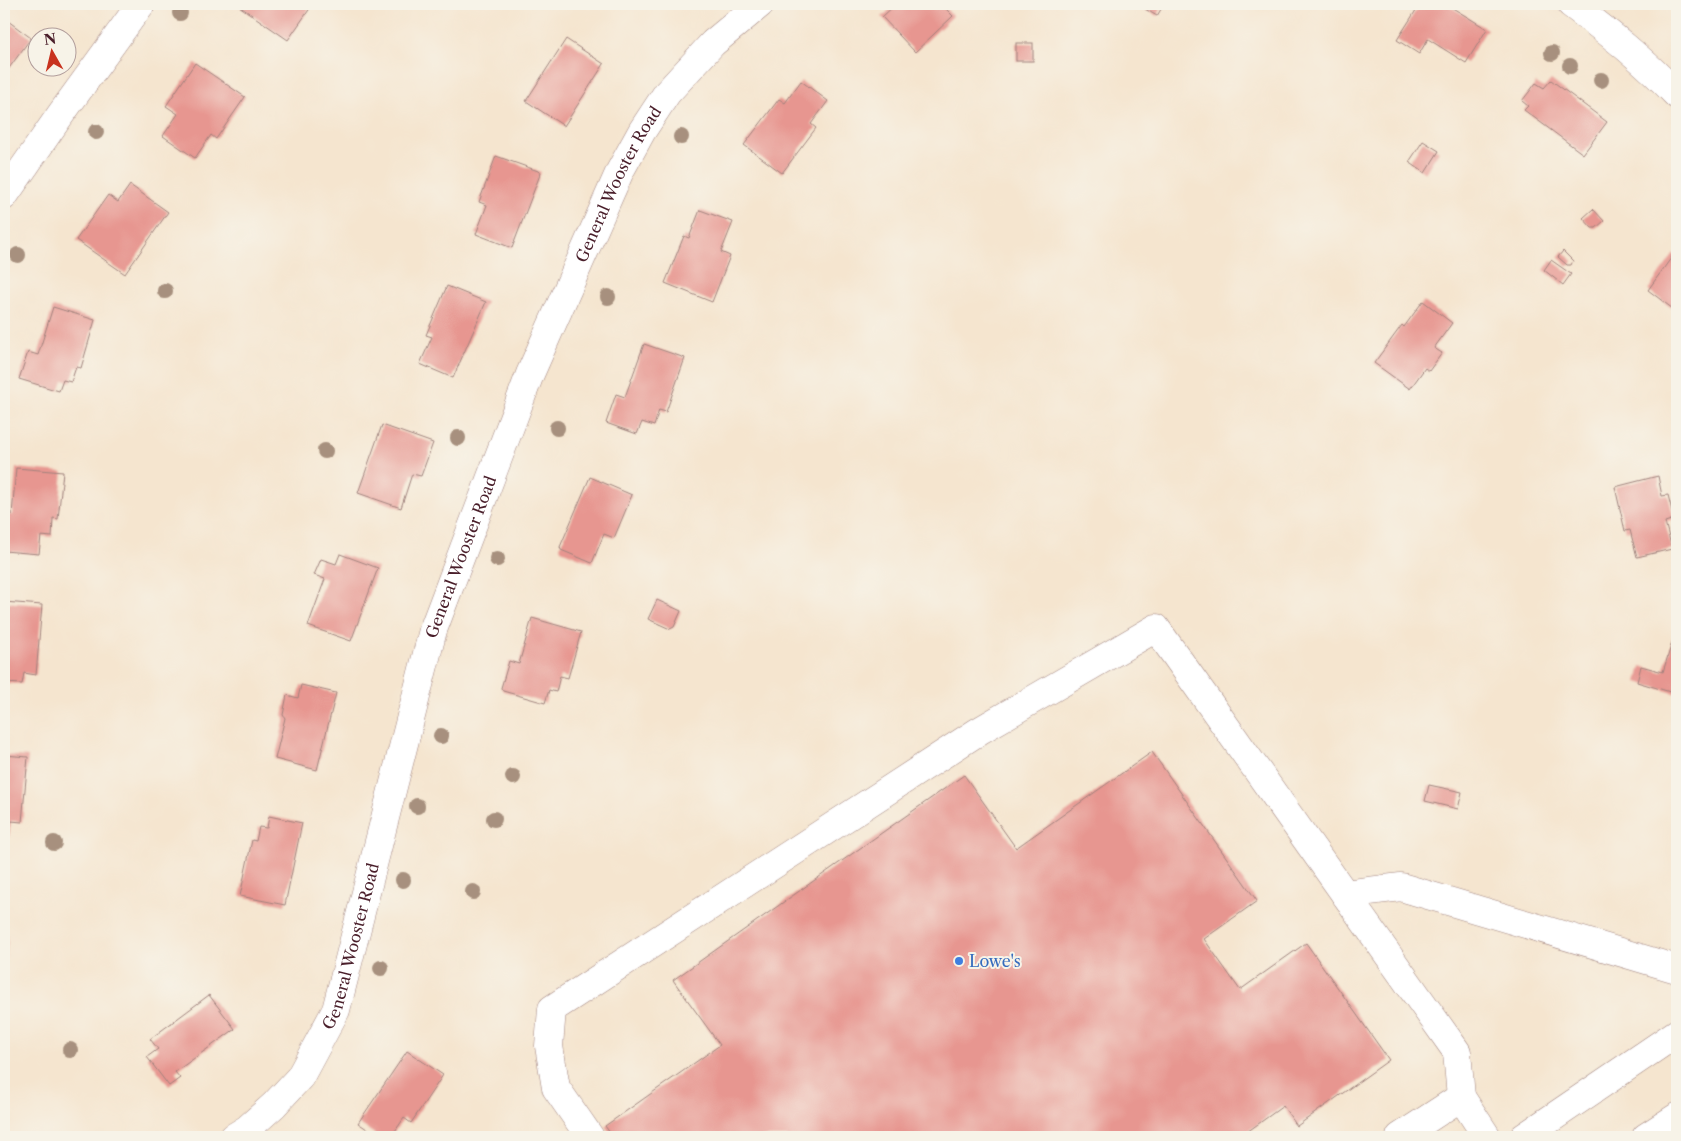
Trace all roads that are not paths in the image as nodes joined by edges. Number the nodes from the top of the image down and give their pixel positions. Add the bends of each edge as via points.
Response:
1 (141, 4) edge
2 (760, 4) edge
3 (1571, 4) edge
4 (1677, 95) edge
5 (4, 196) edge
6 (1345, 894) junction
7 (1677, 968) edge
8 (1677, 1033) edge
9 (1461, 1097) junction
10 (1677, 1117) edge
11 (234, 1137) edge
12 (590, 1137) edge
13 (1400, 1137) edge
14 (1487, 1137) edge
15 (1524, 1137) edge
16 (1646, 1137) edge

1 - 5 street
2 - 11 street, General Wooster Road via 713,43 668,93 642,130 620,171 530,374 433,630 336,1010 300,1076 274,1105
3 - 4 street via 1616,38
6 - 7 street via 1401,886
6 - 9 street via 1457,1052
6 - 12 street via 1156,628 979,730 552,1009 549,1046 556,1088
8 - 15 street
9 - 13 street
9 - 14 street
10 - 16 street

